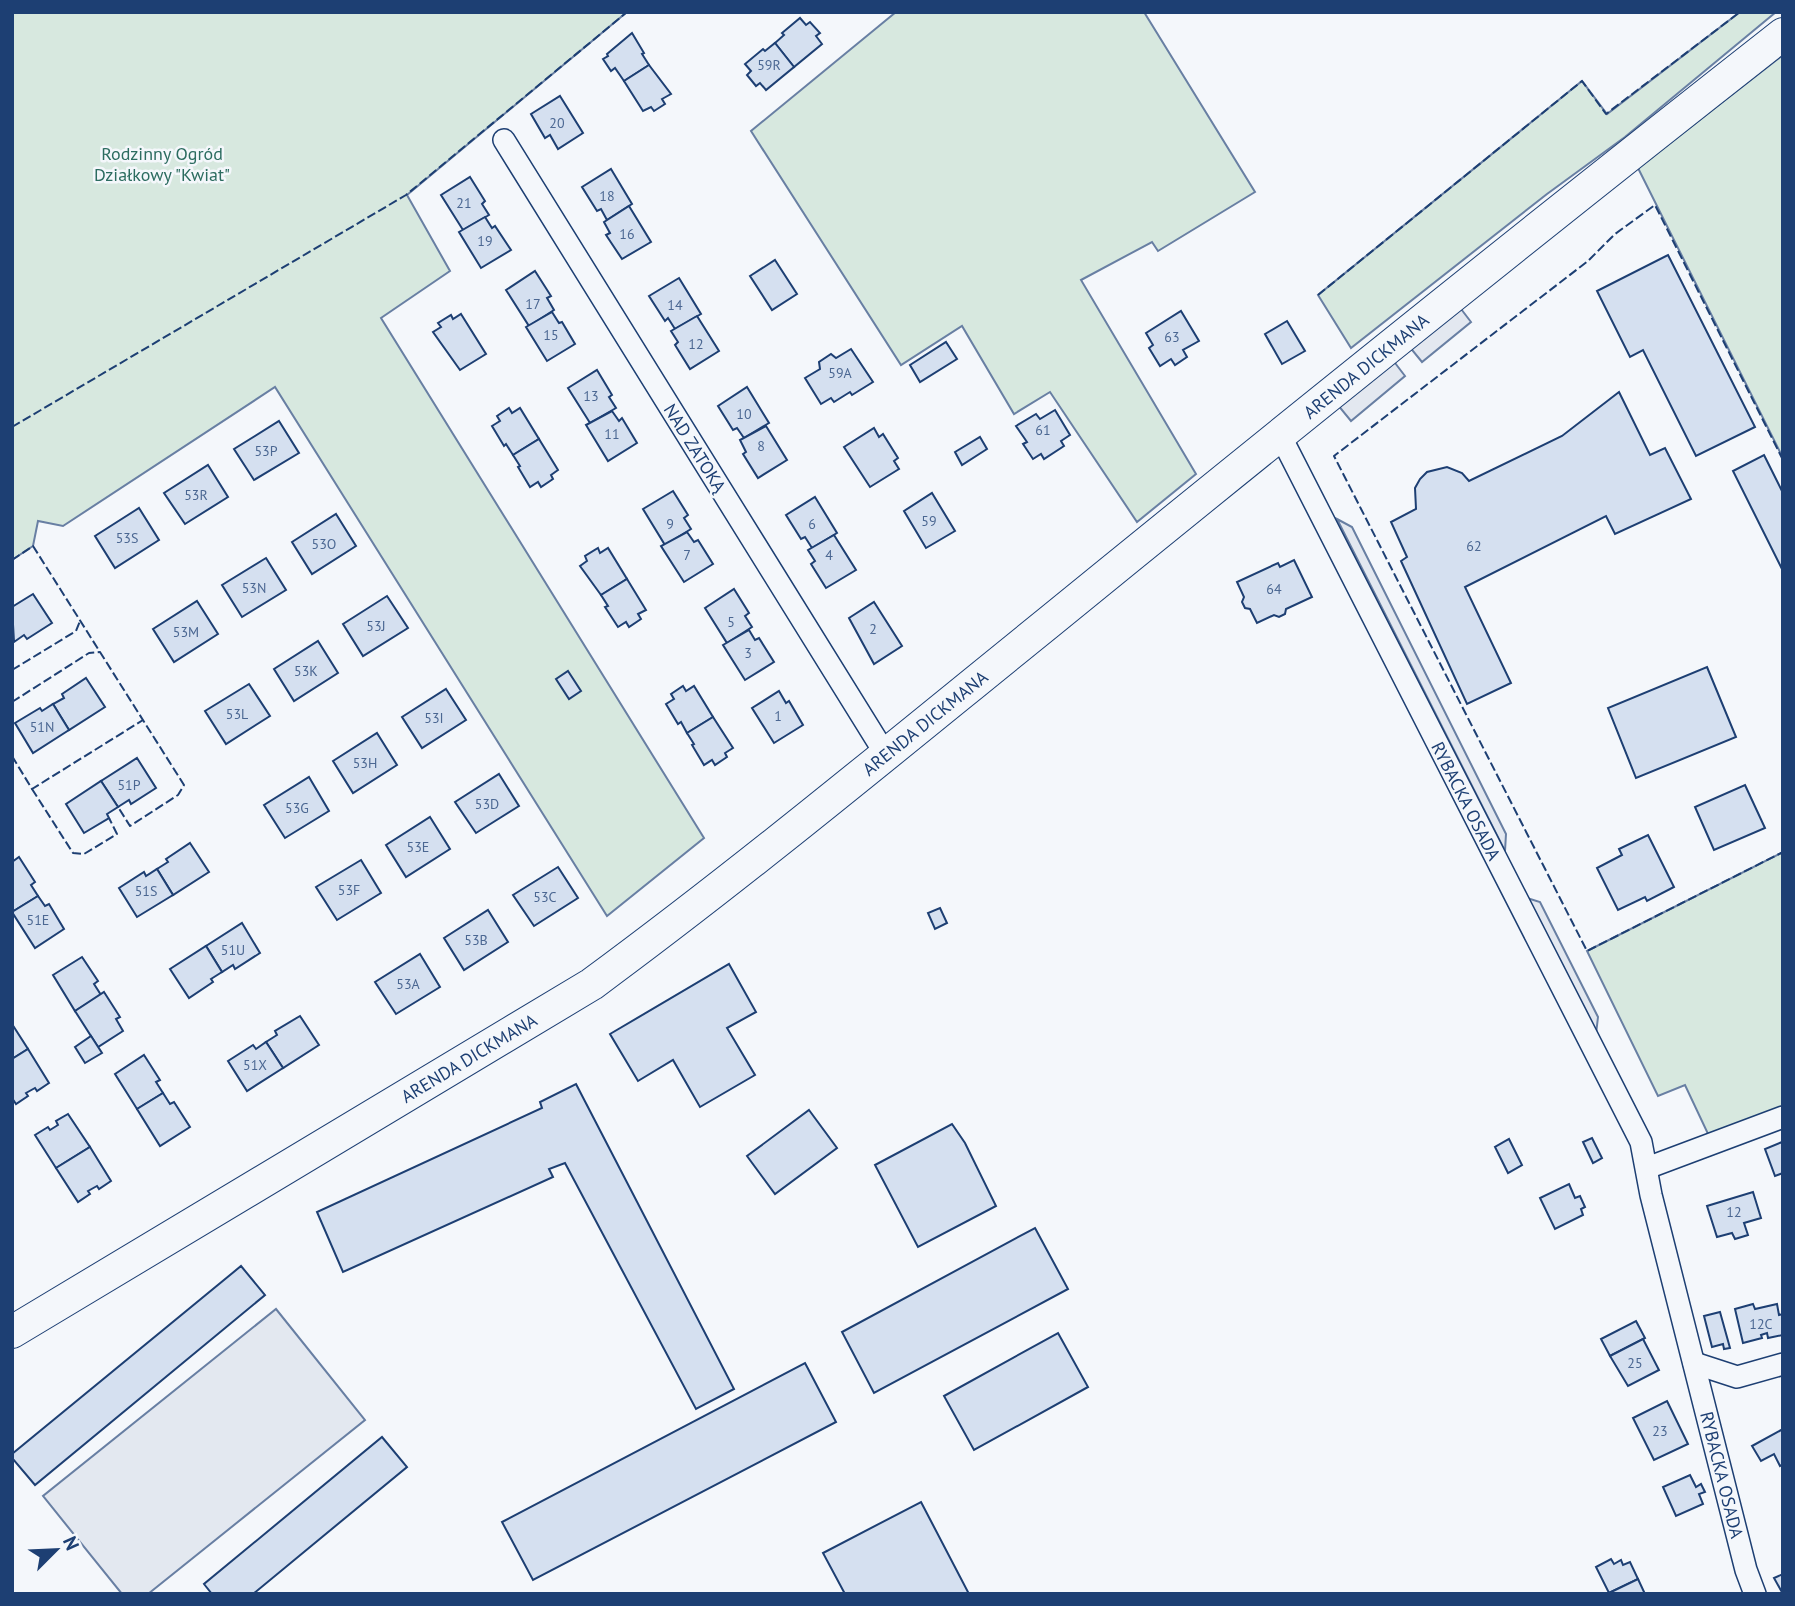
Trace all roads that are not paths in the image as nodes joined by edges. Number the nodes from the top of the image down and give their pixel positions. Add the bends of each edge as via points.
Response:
1 (1783, 34) edge
2 (504, 140) dead end
3 (1280, 435) junction
4 (886, 755) junction
5 (1783, 1116) edge
6 (1647, 1168) junction
7 (12, 1332) edge
8 (1694, 1363) junction
9 (1783, 1364) edge
10 (1749, 1591) edge

1 - 3 street, ARENDA DICKMANA
2 - 4 street, NAD ZATOKĄ
3 - 4 street, ARENDA DICKMANA
3 - 6 street, RYBACKA OSADA via 1641,1142
4 - 7 street, ARENDA DICKMANA via 592,984
5 - 6 street
6 - 8 street, RYBACKA OSADA
8 - 9 street via 1737,1377
8 - 10 street, RYBACKA OSADA

